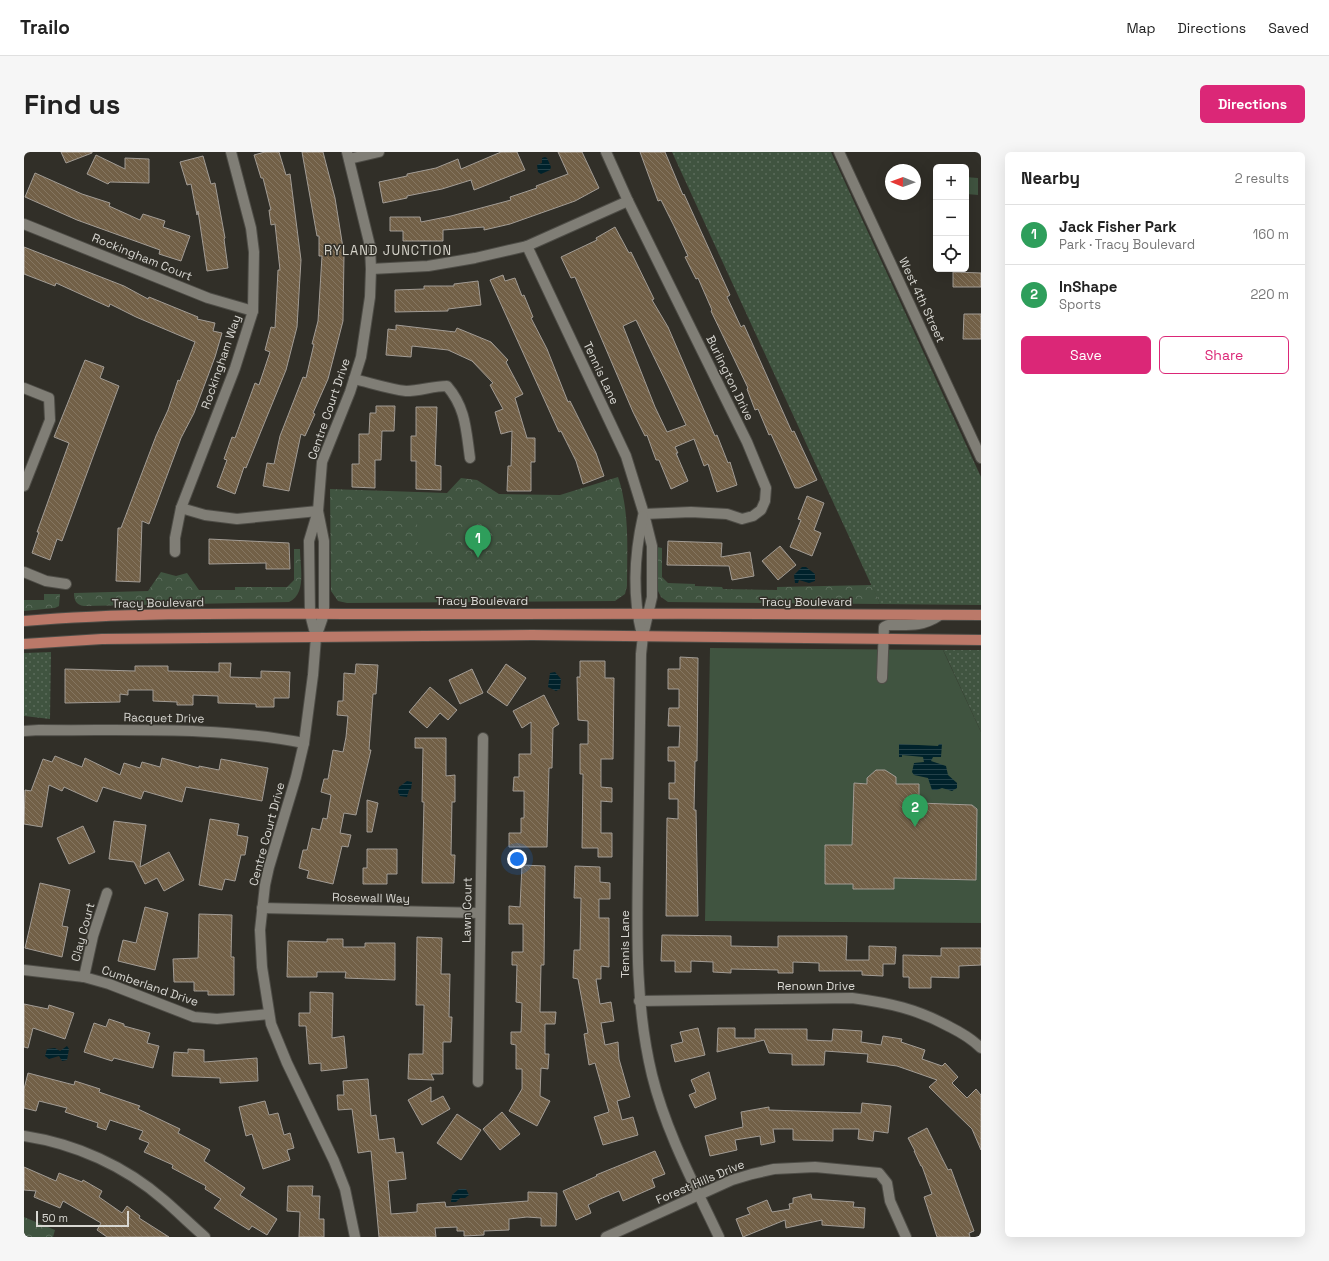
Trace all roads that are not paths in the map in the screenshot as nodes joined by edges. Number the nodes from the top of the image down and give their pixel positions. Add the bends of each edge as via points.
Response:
1 (231, 152) edge
2 (378, 152) edge
3 (606, 152) edge
4 (839, 152) edge
5 (348, 155) edge
6 (628, 201) junction
7 (24, 224) edge
8 (527, 246) junction
9 (371, 269) junction
10 (253, 311) junction
11 (354, 379) junction
12 (24, 388) edge
13 (470, 458) dead end
14 (981, 458) edge
15 (24, 486) edge
16 (181, 508) junction
17 (318, 511) junction
18 (644, 514) junction
19 (176, 552) dead end
20 (24, 572) edge
21 (66, 584) dead end
22 (637, 613) junction
23 (650, 613) junction
24 (310, 614) junction
25 (324, 614) junction
26 (940, 615) junction
27 (981, 615) edge
28 (24, 621) edge
29 (643, 636) junction
30 (316, 637) junction
31 (882, 639) junction
32 (981, 640) edge
33 (24, 644) edge
34 (882, 678) dead end
35 (24, 731) edge
36 (483, 738) dead end
37 (304, 743) junction
38 (107, 893) dead end
39 (262, 908) junction
40 (480, 913) junction
41 (24, 970) edge
42 (84, 977) junction
43 (639, 1001) junction
44 (269, 1014) junction
45 (981, 1048) edge
46 (478, 1082) dead end
47 (24, 1136) edge
48 (699, 1196) junction
49 (206, 1237) edge
50 (355, 1237) edge
51 (606, 1237) edge
52 (719, 1237) edge
53 (906, 1237) edge

1 - 10 street, Rockingham Way via 251,228 254,252
2 - 5 street
3 - 6 street, Burlington Drive
4 - 14 street, West 4th Street
5 - 9 street, Centre Court Drive via 365,220
6 - 8 street
6 - 18 street, Burlington Drive via 747,442 766,488 761,510 742,519 727,514 691,512
7 - 10 street, Rockingham Court via 208,298
8 - 9 street via 428,266
8 - 18 street, Tennis Lane via 626,456
9 - 11 street, Centre Court Drive via 370,297 362,350
10 - 16 street, Rockingham Way via 235,368
11 - 13 street via 406,391 447,386 463,411
11 - 17 street, Centre Court Drive via 322,462
12 - 15 street via 49,398 50,420
16 - 17 street via 204,515 237,519
16 - 19 street, Rockingham Way via 175,538
17 - 24 street, Centre Court Drive via 309,541
17 - 25 street, Centre Court Drive via 324,541
18 - 22 street, Tennis Lane via 636,546
18 - 23 street, Tennis Lane via 652,546
20 - 21 street via 46,581
22 - 23 main road, Tracy Boulevard
22 - 25 main road, Tracy Boulevard
22 - 29 street, Tennis Lane
23 - 26 main road, Tracy Boulevard
23 - 29 street, Tennis Lane
24 - 25 main road, Tracy Boulevard
24 - 28 main road, Tracy Boulevard via 92,616
24 - 30 street, Centre Court Drive
25 - 30 street, Centre Court Drive
26 - 27 main road, Tracy Boulevard
26 - 31 street, Tracy Boulevard via 920,624 886,625 882,630
29 - 30 main road
29 - 31 main road
29 - 43 street, Tennis Lane via 637,947
30 - 33 main road via 102,639
30 - 37 street, Centre Court Drive
31 - 32 main road
31 - 34 street
35 - 37 street, Racquet Drive via 223,732
36 - 40 street, Lawn Court
37 - 39 street, Centre Court Drive via 269,867
38 - 42 street, Clay Court
39 - 40 street, Rosewall Way
39 - 44 street, Centre Court Drive via 262,968
40 - 46 street, Lawn Court
41 - 42 street, Cumberland Drive
42 - 44 street, Cumberland Drive via 194,1017 217,1019
43 - 45 street, Renown Drive via 852,998 886,1002 928,1015 968,1037
43 - 48 street, Tennis Lane via 642,1031 652,1077 676,1145
44 - 50 street, Centre Court Drive via 287,1063 345,1189
47 - 49 street via 80,1151 120,1168 164,1200
48 - 51 street, Forest Hills Drive
48 - 52 street, Tennis Lane
48 - 53 street, Forest Hills Drive via 732,1180 774,1169 815,1167 879,1173 888,1183 890,1201

